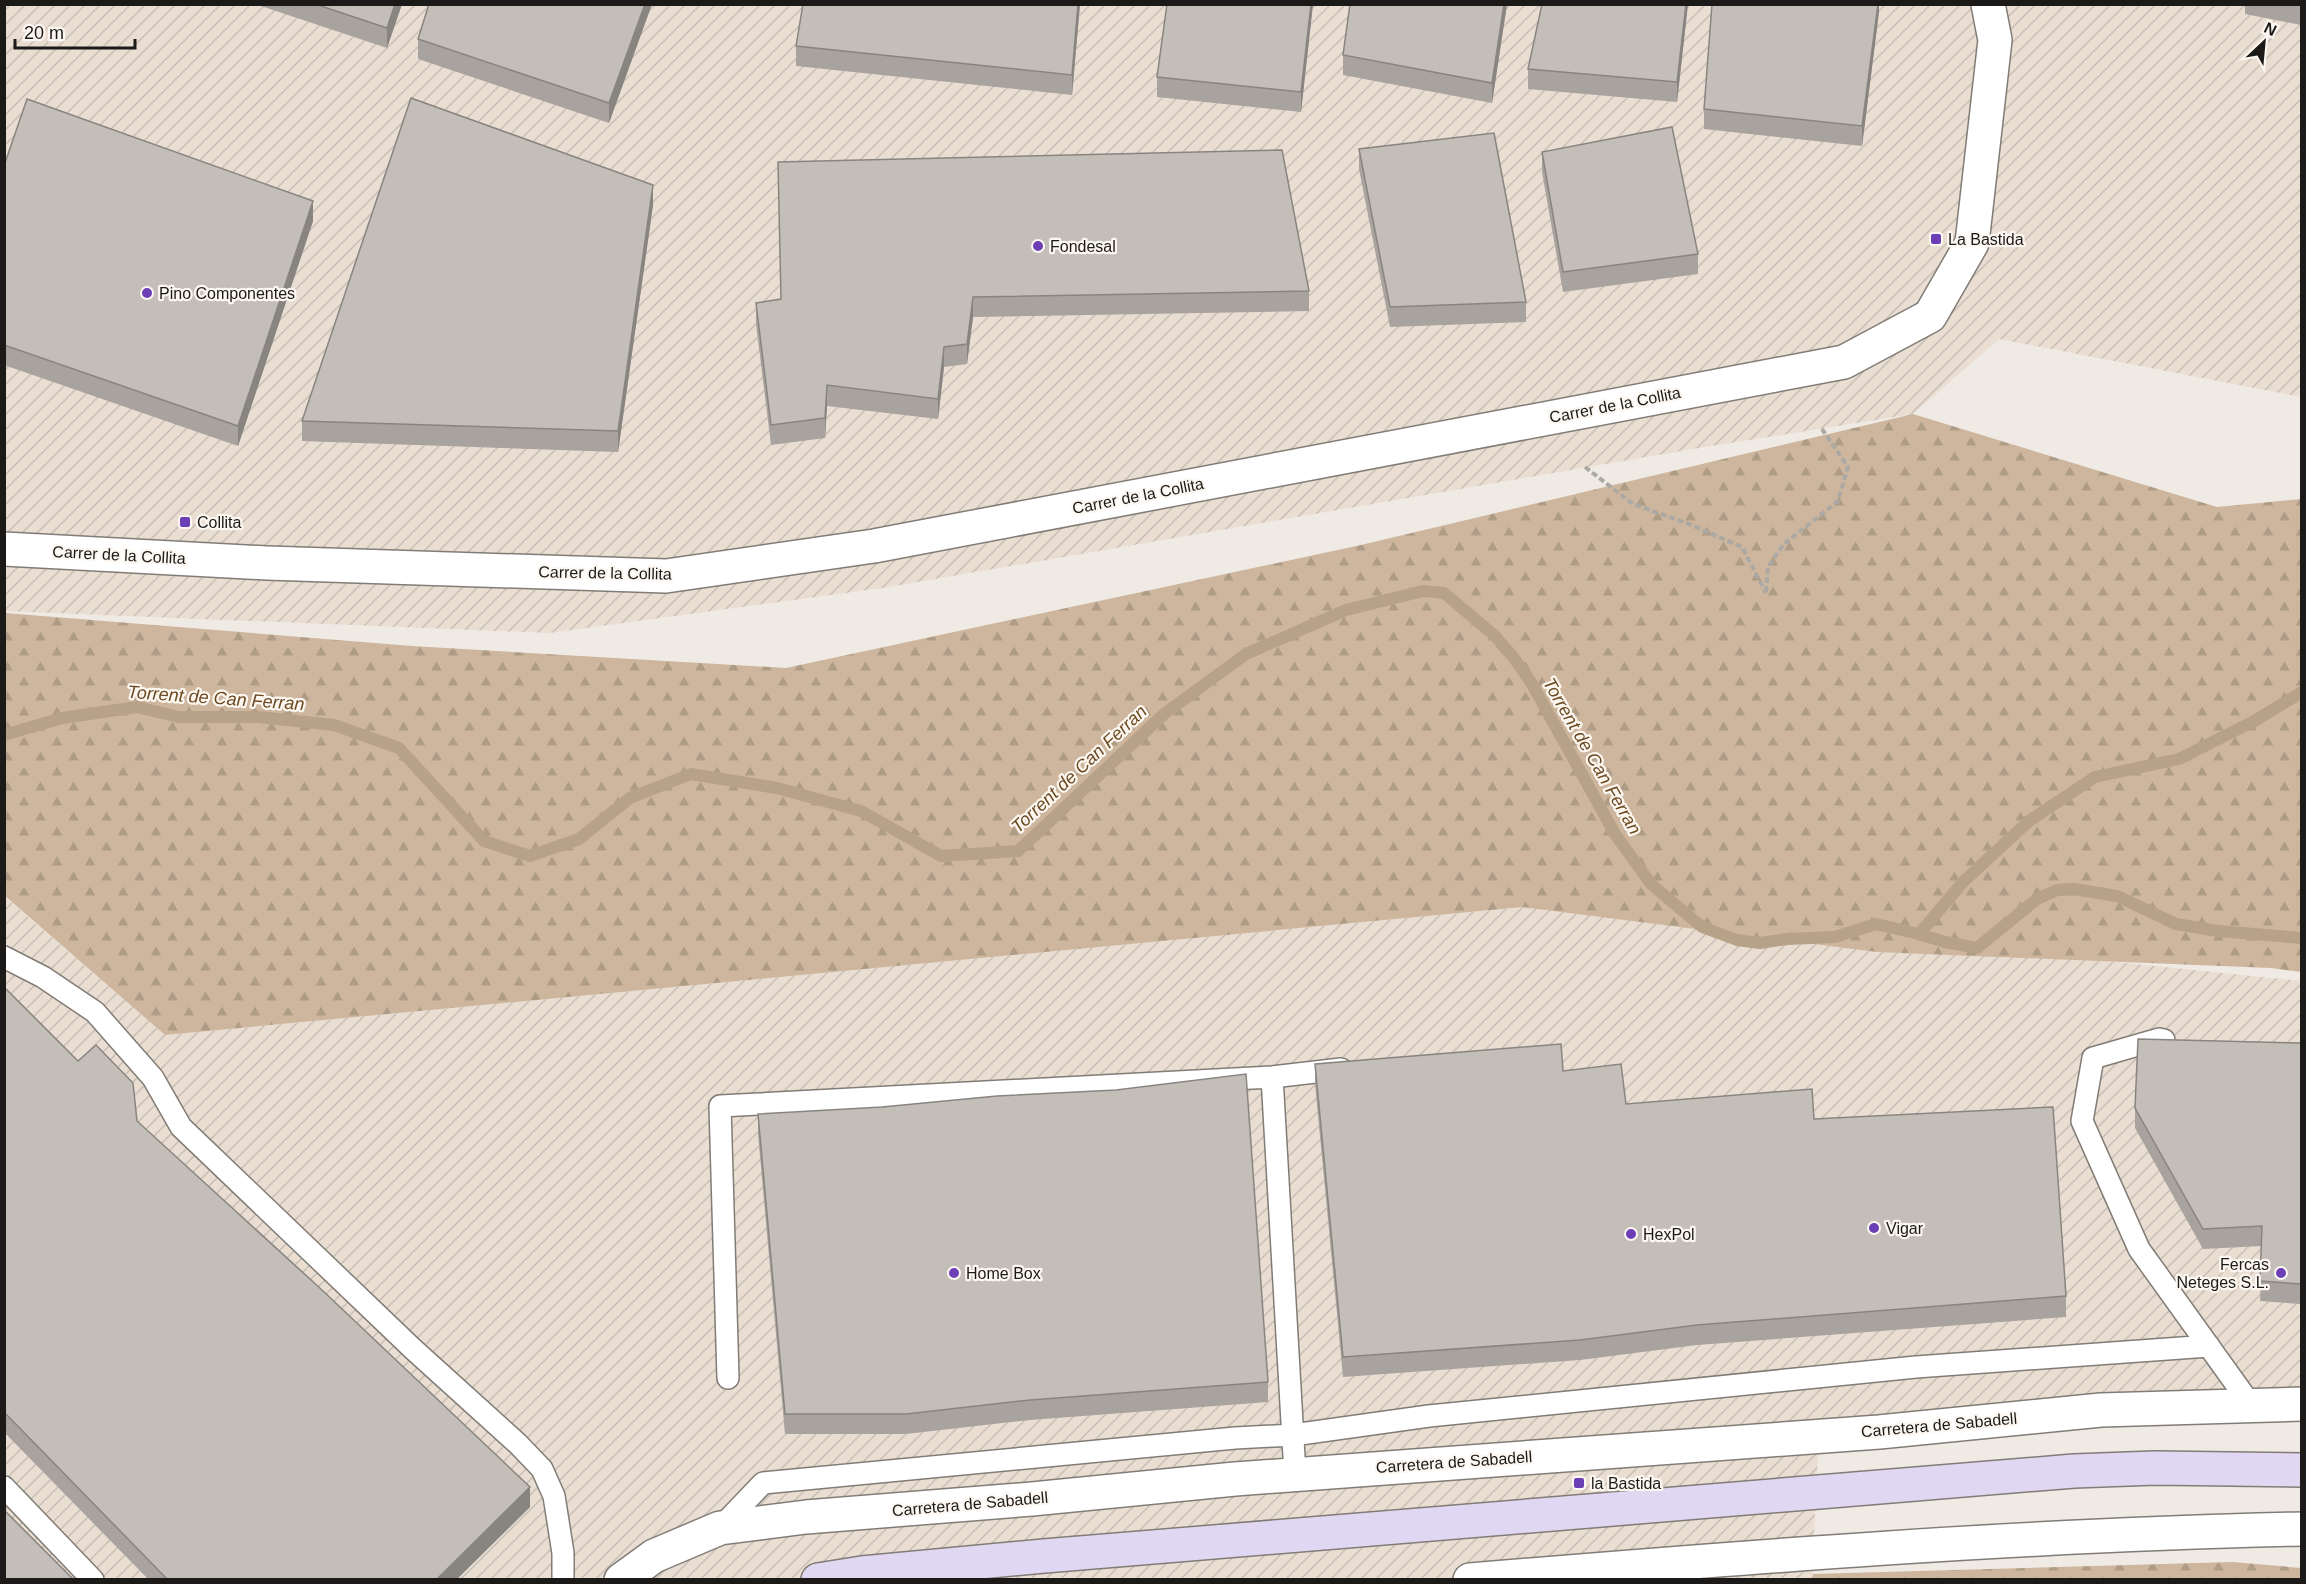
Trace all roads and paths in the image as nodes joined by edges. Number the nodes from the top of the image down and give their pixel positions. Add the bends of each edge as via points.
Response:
1 (1988, 4) edge
2 (1822, 429) dead end
3 (1585, 467) dead end
4 (4, 549) edge
5 (4, 957) edge
6 (2182, 1041) edge
7 (1365, 1066) edge
8 (1272, 1077) junction
9 (2209, 1346) junction
10 (728, 1378) dead end
11 (2301, 1404) edge
12 (2251, 1405) junction
13 (1293, 1435) junction
14 (2301, 1470) edge
15 (1296, 1474) junction
16 (4, 1487) edge
17 (720, 1528) junction
18 (2301, 1529) edge
19 (93, 1580) edge
20 (563, 1580) edge
21 (621, 1580) edge
22 (818, 1580) edge
23 (1470, 1580) edge

1 - 4 street, Carrer de la Collita via 1995,40 1972,243 1929,316 1844,362 885,544 666,576 267,563
2 - 3 path via 1848,466 1838,501 1784,544 1768,567 1766,593 1742,547 1633,504
5 - 20 lane via 43,977 95,1012 153,1078 181,1127 542,1469 554,1496
6 - 9 lane via 2159,1040 2093,1058 2082,1121 2139,1249
7 - 8 lane
8 - 10 lane via 720,1106
8 - 13 lane
9 - 12 lane
9 - 13 lane via 1904,1369 1429,1416
11 - 12 street, Carretera de Sabadell
12 - 15 street, Carretera de Sabadell via 2101,1410 1879,1432
13 - 15 lane
13 - 17 lane via 762,1483
14 - 22 main road via 2155,1468 2074,1472 1033,1557
15 - 17 street, Carretera de Sabadell
16 - 19 lane
17 - 21 street, Carretera de Sabadell via 654,1556
18 - 23 street via 1833,1550

